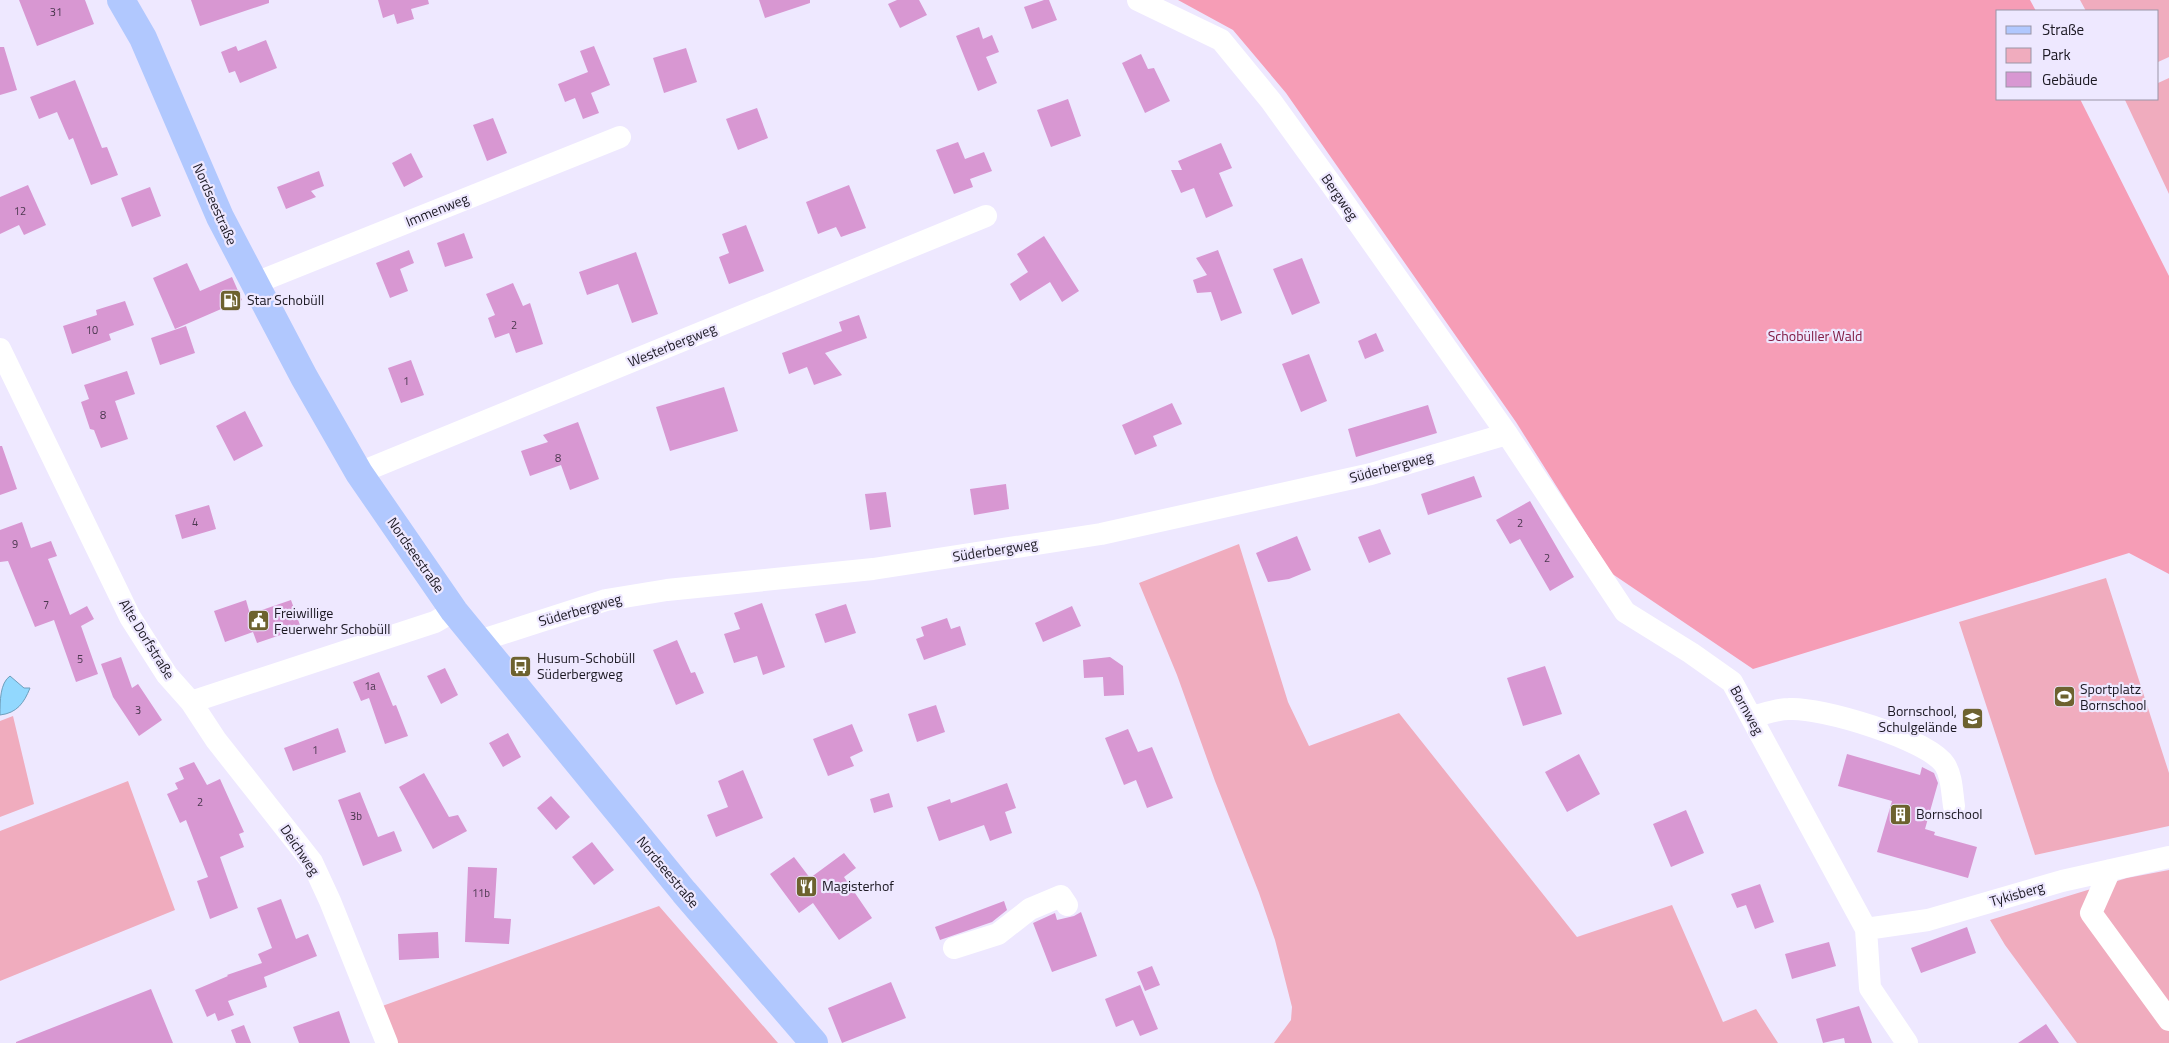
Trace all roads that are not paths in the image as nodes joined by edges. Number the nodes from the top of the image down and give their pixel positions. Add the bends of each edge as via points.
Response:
1 (122, 0) edge
2 (1138, 0) edge
3 (620, 137) dead end
4 (986, 216) dead end
5 (253, 284) junction
6 (0, 349) edge
7 (1506, 434) junction
8 (358, 473) junction
9 (454, 611) junction
10 (479, 641) junction
11 (191, 702) junction
12 (1752, 717) junction
13 (1954, 806) dead end
14 (2169, 857) edge
15 (2110, 870) junction
16 (1067, 905) dead end
17 (1866, 929) junction
18 (954, 948) dead end
19 (2169, 1020) edge
20 (387, 1043) edge
21 (814, 1043) edge
22 (1907, 1043) edge

1 - 5 main road, Nordseestraße via 144,38 220,217
2 - 7 street, Bergweg via 1221,40 1271,101
3 - 5 street, Immenweg
4 - 8 street, Westerbergweg
5 - 8 main road, Nordseestraße
6 - 11 street, Alte Dorfstraße via 130,617 167,676
7 - 10 street, Süderbergweg via 1371,474 1101,534 874,569 615,598
7 - 12 street, Bornweg via 1624,612 1732,682
8 - 9 main road, Nordseestraße
9 - 10 main road, Nordseestraße
9 - 11 street via 435,622
10 - 21 main road, Nordseestraße via 684,892
11 - 20 street, Deichweg via 216,740 312,862
12 - 13 street via 1790,708 1819,712 1854,720 1909,742 1938,757 1946,766
12 - 17 street, Bornweg
14 - 15 street, Tykisberg
15 - 17 street, Tykisberg via 1928,920
15 - 19 street via 2091,913
16 - 18 street via 1061,896 1030,909 998,934
17 - 22 street, Bornweg via 1870,988

